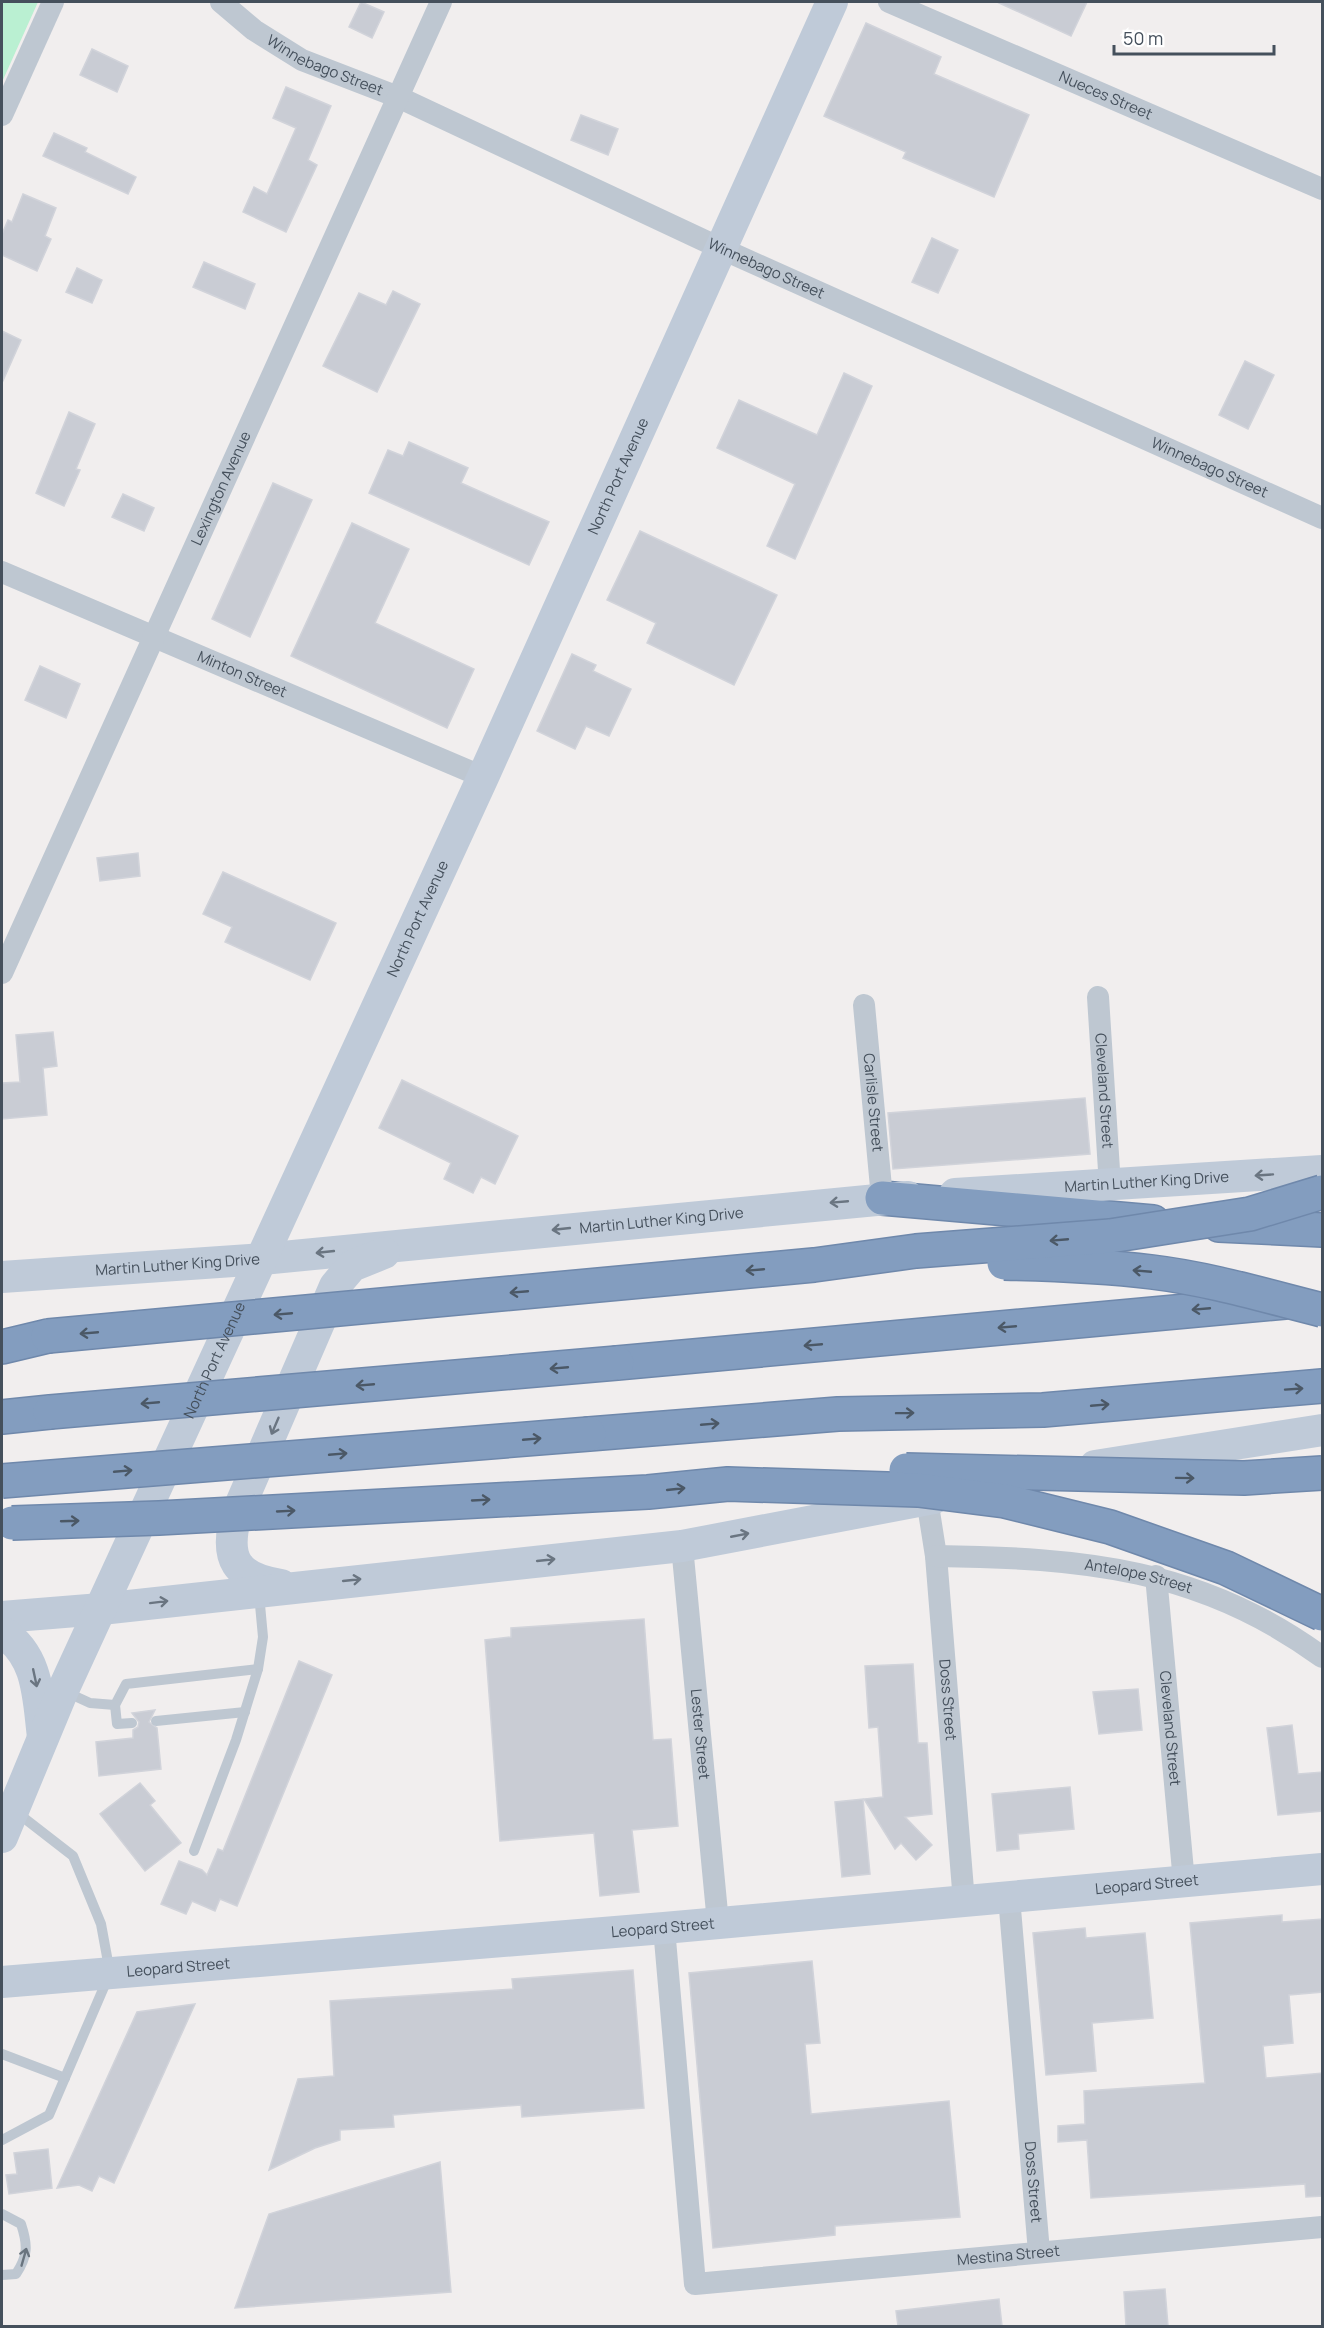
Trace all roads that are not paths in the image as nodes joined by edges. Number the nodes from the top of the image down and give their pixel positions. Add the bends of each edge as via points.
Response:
1 (53, 2) edge
2 (221, 2) edge
3 (441, 2) edge
4 (832, 2) edge
5 (889, 2) edge
6 (398, 97) junction
7 (2, 115) edge
8 (1323, 189) edge
9 (720, 248) junction
10 (1323, 518) edge
11 (2, 572) edge
12 (154, 636) junction
13 (483, 777) junction
14 (2, 973) edge
15 (1098, 997) dead end
16 (864, 1005) dead end
17 (1323, 1171) edge
18 (1110, 1186) junction
19 (1323, 1192) edge
20 (882, 1198) junction
21 (1323, 1230) edge
22 (417, 1243) junction
23 (262, 1259) junction
24 (814, 1265) junction
25 (2, 1277) edge
26 (1323, 1298) edge
27 (1323, 1310) edge
28 (48, 1336) junction
29 (2, 1340) edge
30 (2, 1347) edge
31 (1323, 1386) edge
32 (2, 1417) edge
33 (1323, 1430) edge
34 (1323, 1473) edge
35 (2, 1481) edge
36 (728, 1484) junction
37 (927, 1499) junction
38 (7, 1523) edge
39 (682, 1546) junction
40 (936, 1556) junction
41 (1156, 1576) junction
42 (274, 1589) junction
43 (101, 1609) junction
44 (1323, 1614) edge
45 (2, 1617) edge
46 (2, 1632) edge
47 (1323, 1658) edge
48 (258, 1669) junction
49 (63, 1690) junction
50 (114, 1705) junction
51 (245, 1712) junction
52 (156, 1721) dead end
53 (132, 1723) dead end
54 (43, 1737) junction
55 (6, 1817) edge
56 (194, 1851) dead end
57 (1323, 1869) edge
58 (1184, 1882) junction
59 (1009, 1898) junction
60 (964, 1902) junction
61 (718, 1923) junction
62 (664, 1928) junction
63 (110, 1973) junction
64 (2, 1982) edge
65 (2, 2054) edge
66 (65, 2078) junction
67 (2, 2140) edge
68 (2, 2214) edge
69 (1323, 2227) edge
70 (1039, 2252) junction
71 (2, 2275) edge

1 - 7 street
2 - 6 street, Winnebago Street via 254,30 302,60
3 - 6 street, Lexington Avenue
4 - 9 main road, North Port Avenue
5 - 8 street, Nueces Street
6 - 9 street, Winnebago Street
6 - 12 street, Lexington Avenue
9 - 10 street, Winnebago Street
9 - 13 main road, North Port Avenue
11 - 12 street, Minton Street
12 - 13 street, Minton Street
12 - 14 street, Lexington Avenue
13 - 23 main road, North Port Avenue
15 - 18 street, Cleveland Street
16 - 20 street, Carlisle Street
17 -> 18 main road, Martin Luther King Drive
18 - 20 main road, Martin Luther King Drive
19 -> 24 highway, bridge via 1250,1214 1110,1236 916,1251
20 - 21 highway via 1107,1220
20 -> 22 main road, Martin Luther King Drive
22 -> 23 main road, Martin Luther King Drive
22 -> 42 main road via 352,1266 335,1286 236,1515 229,1540 234,1558 248,1575
23 - 25 main road, Martin Luther King Drive
23 - 43 main road, North Port Avenue
27 -> 24 highway, bridge via 1154,1272 1063,1264
24 -> 28 highway, bridge
26 -> 32 highway, bridge
28 - 29 highway
28 - 30 highway
35 -> 31 highway, bridge via 838,1414 1043,1410
33 - 37 main road via 1033,1477
36 -> 34 highway, bridge via 862,1470 1244,1478
38 -> 36 highway, bridge via 648,1492
36 - 44 highway, bridge via 918,1490 1005,1501 1110,1527 1216,1564
39 -> 37 main road
37 - 40 street, Doss Street
42 -> 39 main road
39 - 61 street, Lester Street
40 - 41 street, Antelope Street via 1085,1564
40 - 60 street, Doss Street
41 - 47 street, Antelope Street via 1245,1609 1291,1634
41 - 58 street, Cleveland Street
43 -> 42 main road
42 - 48 lane
43 - 45 main road
43 - 49 main road, North Port Avenue
46 -> 54 main road via 14,1640 32,1666
48 - 50 lane via 126,1684
48 - 51 lane
49 - 50 lane via 90,1703
49 - 54 main road, North Port Avenue
50 - 53 lane via 117,1724
51 - 52 lane
51 - 56 lane
54 - 55 main road, North Port Avenue
55 - 63 lane via 73,1856 101,1924
57 - 58 main road, Leopard Street
58 - 59 main road, Leopard Street
59 - 60 main road, Leopard Street
59 - 70 street, Doss Street
60 - 61 main road, Leopard Street
61 - 62 main road, Leopard Street
62 - 63 main road, Leopard Street
62 - 70 street, Mestina Street via 695,2284
63 - 64 main road, Leopard Street
63 - 66 lane
65 - 66 lane
66 - 67 lane via 49,2115
71 -> 68 lane via 16,2274 25,2260 27,2243 21,2224
69 - 70 street, Mestina Street

